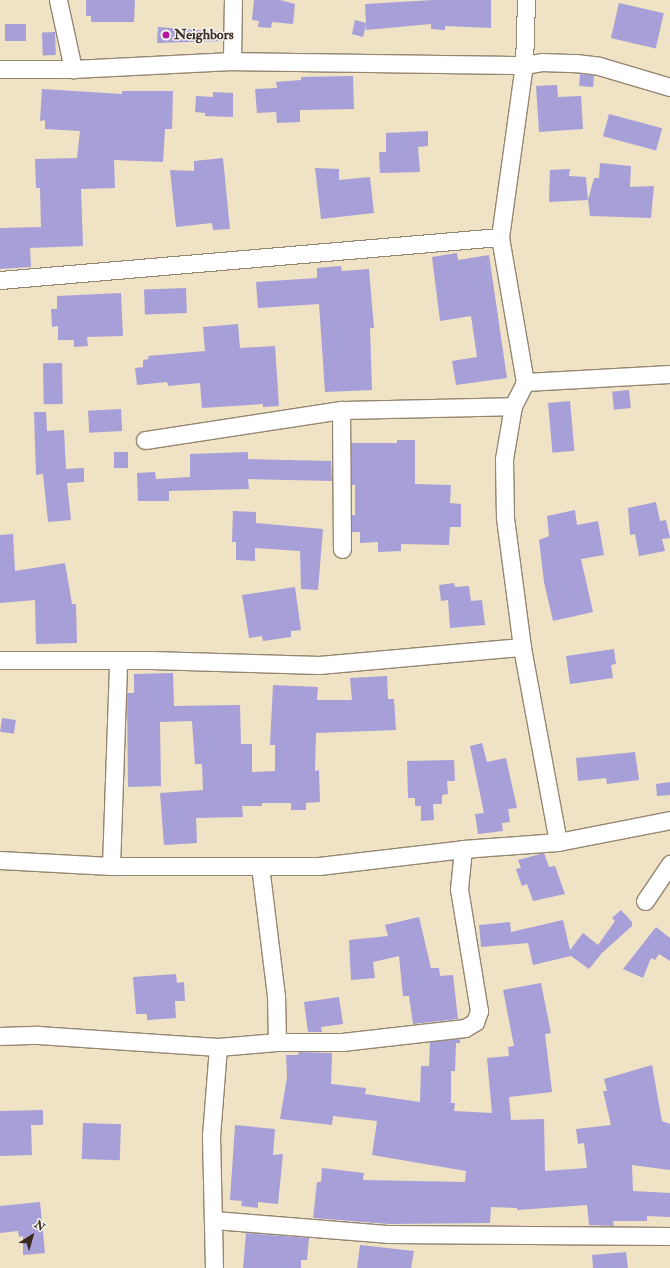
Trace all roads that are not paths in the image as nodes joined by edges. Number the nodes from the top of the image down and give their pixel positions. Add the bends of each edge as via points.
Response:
1 (58, 0) edge
2 (233, 0) edge
3 (526, 0) edge
4 (232, 61) junction
5 (524, 65) junction
6 (0, 69) edge
7 (73, 69) junction
8 (670, 87) edge
9 (500, 237) junction
10 (0, 280) edge
11 (670, 374) edge
12 (525, 382) junction
13 (514, 406) junction
14 (341, 410) junction
15 (145, 440) dead end
16 (342, 549) dead end
17 (522, 647) junction
18 (0, 660) edge
19 (118, 661) junction
20 (670, 820) edge
21 (558, 842) junction
22 (463, 849) junction
23 (0, 860) edge
24 (670, 864) edge
25 (111, 866) junction
26 (260, 866) junction
27 (646, 901) dead end
28 (0, 1036) edge
29 (277, 1042) junction
30 (218, 1047) junction
31 (214, 1220) junction
32 (670, 1236) edge
33 (214, 1268) edge

1 - 7 street
2 - 4 street
3 - 5 street
4 - 5 street
4 - 7 street
5 - 8 street via 542,62 599,66
5 - 9 street
6 - 7 street
9 - 10 street
9 - 12 street
11 - 12 street
12 - 13 street
13 - 14 street
13 - 17 street via 504,459 505,517
14 - 15 street
14 - 16 street
17 - 19 street via 320,665
17 - 21 street
18 - 19 street
19 - 25 street
20 - 21 street
21 - 22 street
22 - 26 street via 319,866
22 - 29 street via 459,889 479,1011 475,1022 465,1028 342,1042
23 - 25 street
24 - 27 street
25 - 26 street
26 - 29 street via 276,996
28 - 30 street via 38,1035
29 - 30 street
30 - 31 street via 211,1136
31 - 32 street via 389,1234
31 - 33 street

